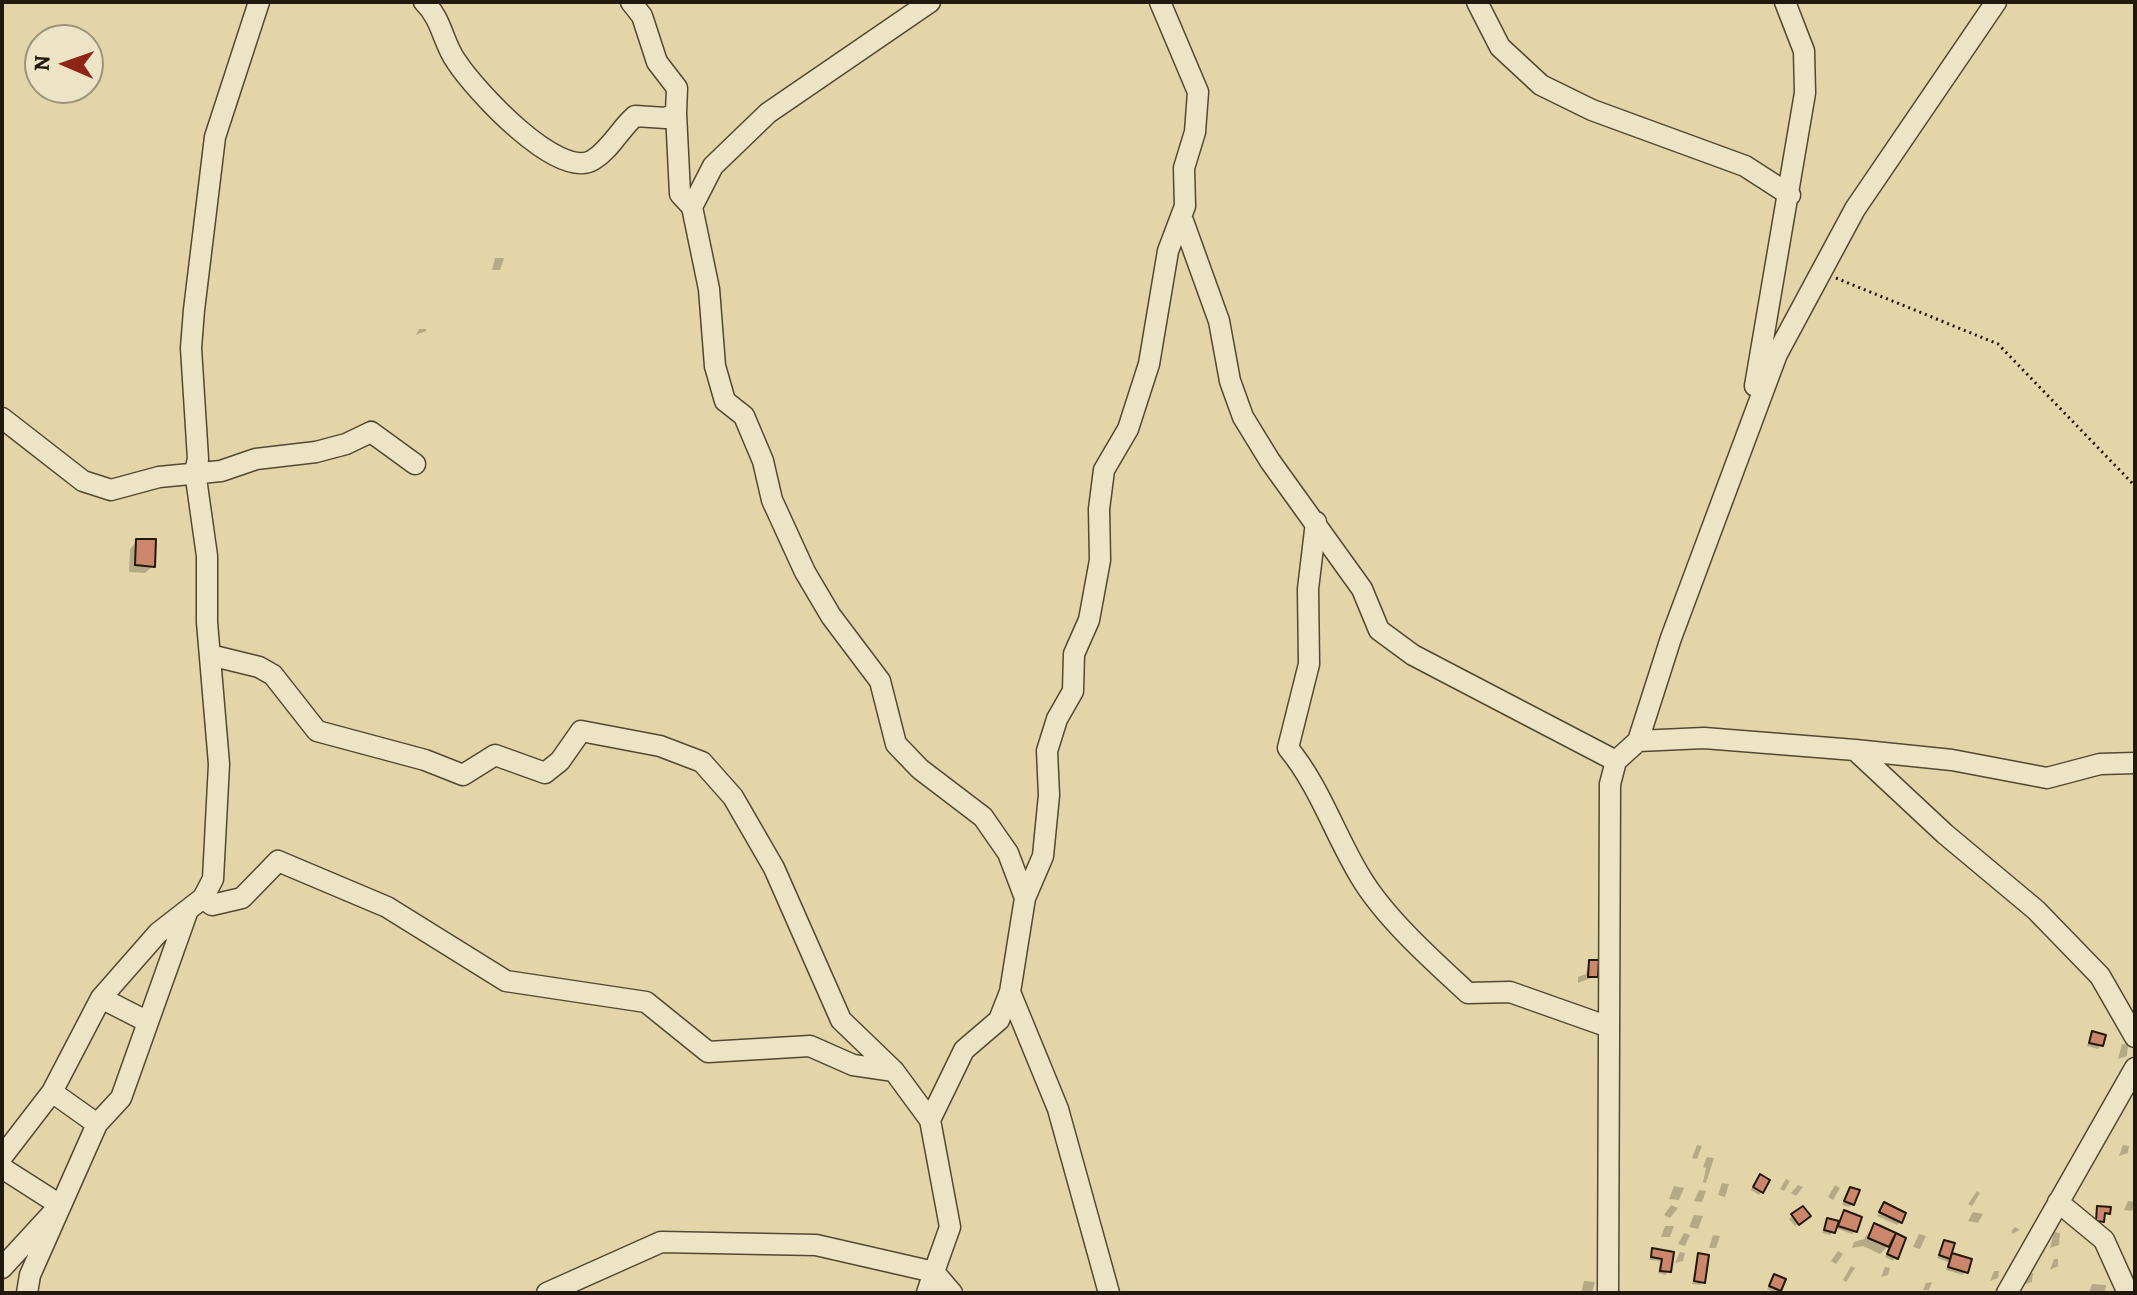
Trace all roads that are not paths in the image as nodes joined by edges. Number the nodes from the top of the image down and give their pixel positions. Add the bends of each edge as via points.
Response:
1 (259, 2) edge
2 (424, 2) edge
3 (631, 2) edge
4 (930, 2) edge
5 (1160, 2) edge
6 (1477, 2) edge
7 (1785, 2) edge
8 (1996, 2) edge
9 (676, 113) junction
10 (1790, 195) junction
11 (692, 207) junction
12 (1183, 221) junction
13 (2, 418) edge
14 (1746, 437) junction
15 (415, 464) dead end
16 (195, 471) junction
17 (1316, 522) junction
18 (210, 655) junction
19 (1638, 741) junction
20 (1855, 750) junction
21 (1616, 761) junction
22 (2135, 763) edge
23 (1025, 898) junction
24 (196, 904) junction
25 (1010, 992) junction
26 (101, 998) junction
27 (148, 1022) junction
28 (1609, 1027) junction
29 (2135, 1037) edge
30 (2135, 1068) edge
31 (894, 1071) junction
32 (52, 1092) junction
33 (930, 1120) junction
34 (97, 1124) junction
35 (2, 1157) edge
36 (2, 1168) edge
37 (2058, 1202) junction
38 (60, 1205) junction
39 (2, 1268) edge
40 (934, 1272) junction
41 (27, 1293) edge
42 (547, 1293) edge
43 (927, 1293) edge
44 (952, 1293) edge
45 (1109, 1293) edge
46 (1608, 1293) edge
47 (2007, 1293) edge
48 (2128, 1293) edge

1 - 16 street via 213,151 192,335
2 - 9 street via 455,60 513,124 555,157 573,164 592,162 635,116 666,118
3 - 9 street via 642,16 657,62 677,88
4 - 11 street via 768,113 713,166
5 - 12 street via 1198,92 1195,132 1184,168
6 - 10 street via 1500,47 1541,85 1592,110 1745,166
7 - 10 street via 1804,51 1805,93
8 - 14 street via 1855,209 1777,354
9 - 11 street via 680,194
10 - 14 street
11 - 23 street via 725,401 744,416 799,560 831,616 880,681 896,744 983,817 1008,853
12 - 17 street via 1219,321 1243,417
12 - 23 street via 1168,251 1156,334 1133,414 1104,470 1100,560 1089,620 1074,654 1073,691 1047,751 1043,856
13 - 16 street via 83,481 111,490
14 - 19 street
15 - 16 street via 371,432 316,452 256,459 221,471
16 - 18 street via 207,556
17 - 21 street via 1362,589 1379,630 1413,655
17 - 28 street via 1308,589 1309,664 1288,748 1311,775 1361,878 1424,953 1468,993 1510,992
18 - 24 street via 219,764 217,847 213,879
18 - 31 street via 273,675 317,731 463,775 495,755 545,773 581,731 660,746 702,762 733,797 774,868 841,1020
19 - 20 street via 1704,738
19 - 21 street
20 - 22 street via 1952,760 2047,778 2100,764
20 - 29 street via 2036,910 2100,976
21 - 28 street via 1610,784
23 - 25 street
24 - 26 street via 158,933
24 - 27 street
24 - 31 street via 242,898 278,861 387,907 506,981 646,1002 708,1052 810,1046 853,1065
25 - 33 street via 999,1020 964,1050
25 - 45 street via 1058,1109
26 - 27 street
26 - 32 street
27 - 34 street via 121,1098
28 - 46 street
30 - 37 street
31 - 33 street
32 - 34 street
32 - 35 street
33 - 40 street via 950,1227
34 - 38 street
36 - 38 street
37 - 47 street
37 - 48 street via 2104,1240
38 - 39 street
38 - 41 street
40 - 42 street via 816,1245 661,1242
40 - 43 street
40 - 44 street

